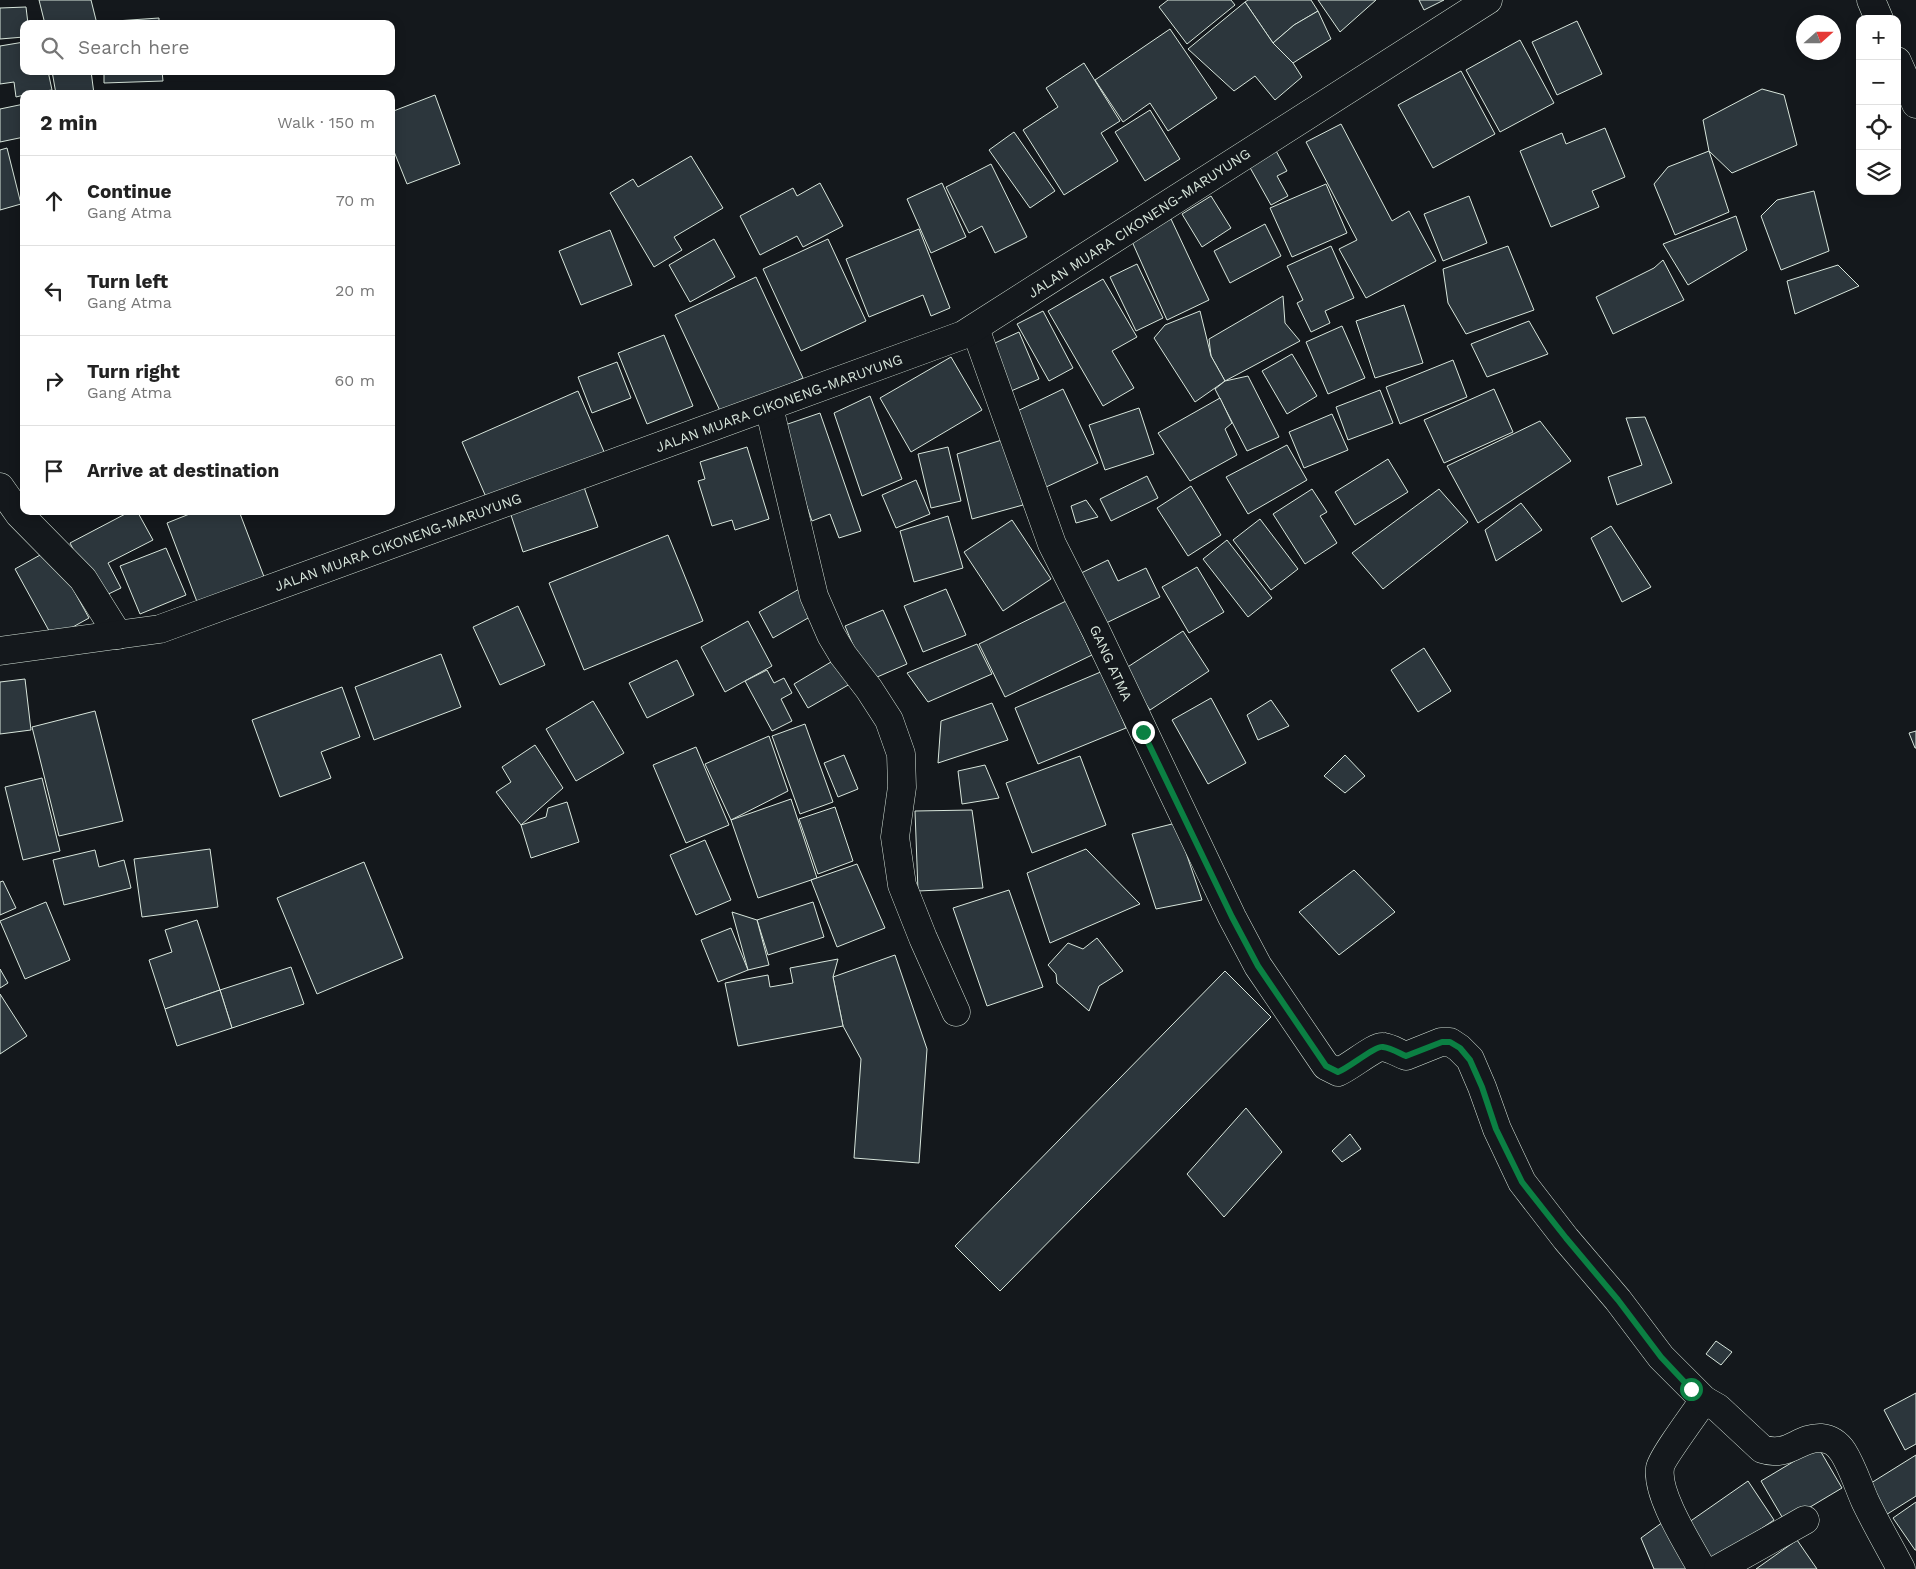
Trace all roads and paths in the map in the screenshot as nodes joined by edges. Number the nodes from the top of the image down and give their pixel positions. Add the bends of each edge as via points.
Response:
1 (1488, 0) edge
2 (1871, 0) edge
3 (1877, 15) edge
4 (1901, 70) edge
5 (1916, 104) edge
6 (975, 328) junction
7 (769, 407) junction
8 (0, 488) edge
9 (118, 635) junction
10 (0, 651) edge
11 (956, 1012) dead end
12 (1704, 1400) junction
13 (1805, 1520) dead end
14 (1702, 1569) edge
15 (1718, 1569) edge
16 (1901, 1569) edge

1 - 6 street, JALAN MUARA CIKONENG-MARUYUNG
2 - 3 street
4 - 5 street
6 - 7 street, JALAN MUARA CIKONENG-MARUYUNG
6 - 12 street, GANG ATMA via 1052,544 1232,917 1258,966 1326,1066 1338,1072 1348,1069 1382,1046 1406,1056 1442,1042 1450,1042 1460,1048 1470,1060 1496,1129 1522,1182 1661,1357
7 - 9 street, JALAN MUARA CIKONENG-MARUYUNG via 160,629
7 - 11 street via 814,596 831,635 889,720 901,754 902,786 895,837 902,885
8 - 9 street via 19,514 83,579
9 - 10 street, JALAN MUARA CIKONENG-MARUYUNG
12 - 14 street via 1660,1466 1661,1485 1672,1514
12 - 16 street via 1718,1408 1762,1449 1771,1452 1784,1451 1808,1440 1833,1441 1843,1452
13 - 15 street

